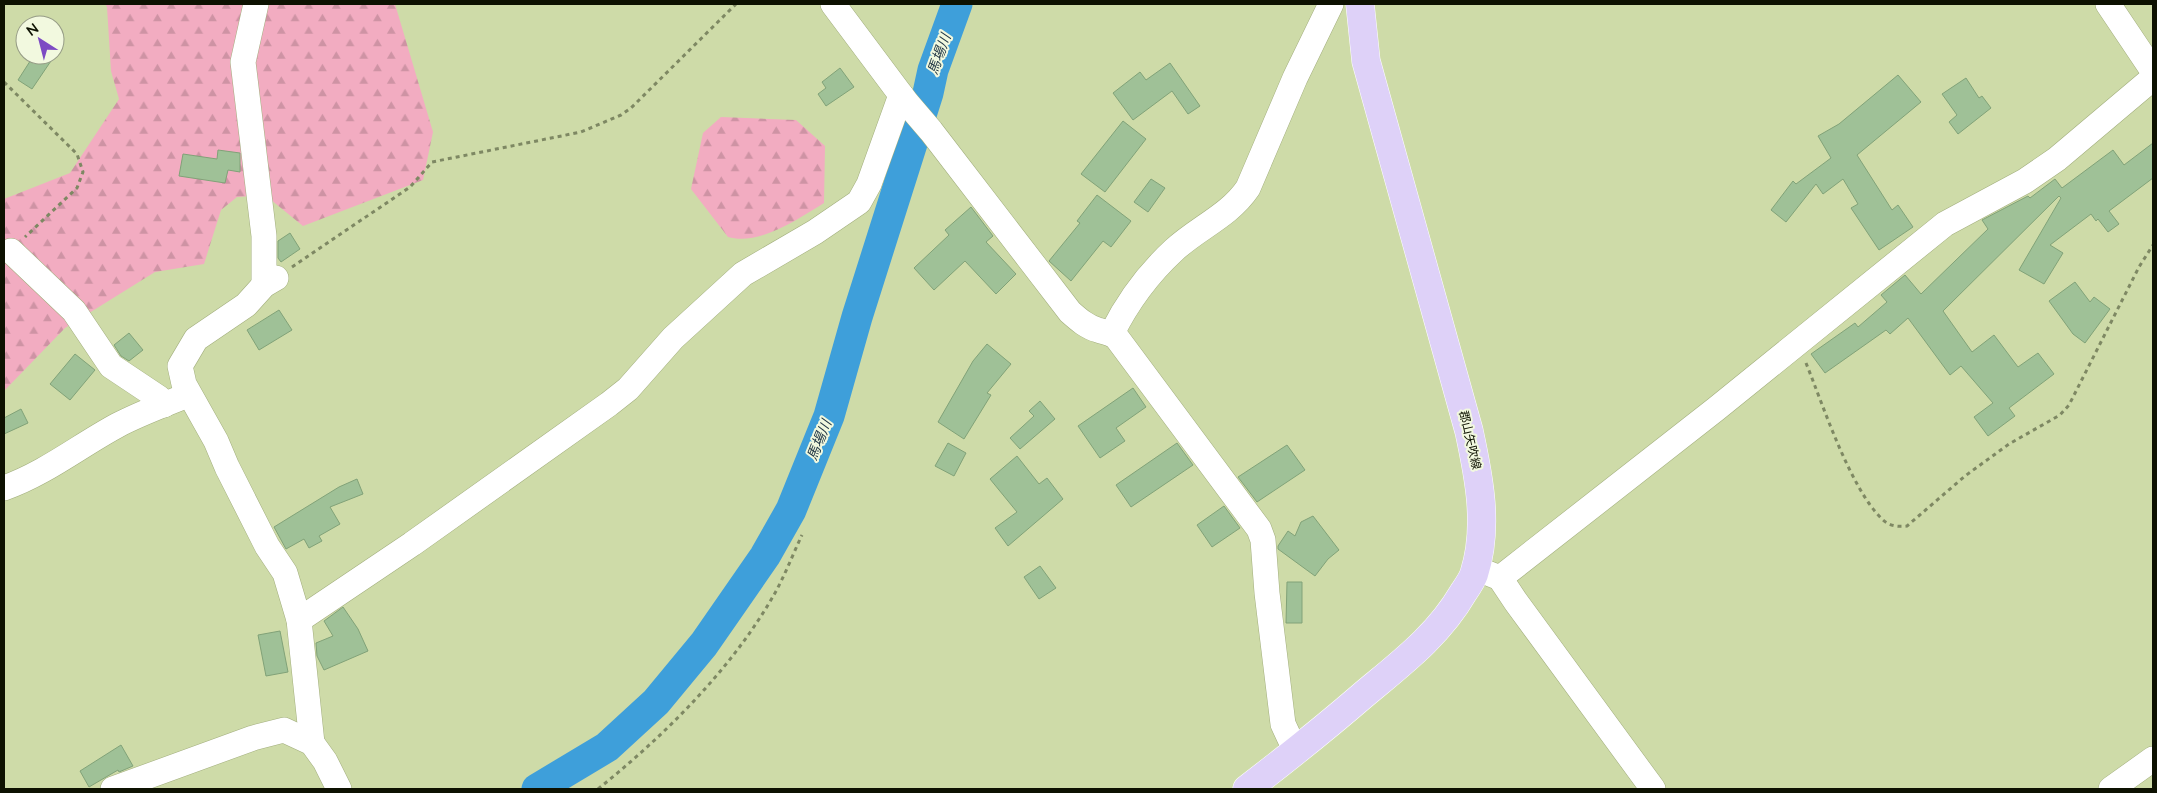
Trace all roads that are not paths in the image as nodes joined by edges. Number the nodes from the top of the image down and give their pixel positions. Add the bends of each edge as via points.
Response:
1 (256, 4) edge
2 (833, 4) edge
3 (1331, 4) edge
4 (1360, 4) edge
5 (2108, 4) edge
6 (2153, 71) edge
7 (2153, 78) edge
8 (904, 99) junction
9 (11, 251) road end
10 (1112, 333) junction
11 (190, 394) junction
12 (164, 405) junction
13 (4, 488) edge
14 (1475, 569) junction
15 (1500, 578) junction
16 (299, 620) junction
17 (312, 744) junction
18 (1296, 752) junction
19 (2153, 760) edge
20 (113, 789) edge
21 (340, 789) edge
22 (1247, 789) edge
23 (1654, 789) edge
24 (2111, 789) edge

1 - 11 street via 243,62 270,281 246,305 196,339 180,366
2 - 8 street
3 - 10 street via 1239,202 1175,249 1158,266 1129,300
4 - 14 main road, 郡山矢吹線 via 1366,61 1477,469 1481,523 1480,550
5 - 6 street
7 - 15 street via 2057,159 2025,181 1945,224
8 - 10 street via 1070,312 1083,324
8 - 16 street via 859,202 743,274 673,338 628,389 609,404
9 - 12 street via 74,311 111,366 159,398
10 - 18 street via 1260,529 1283,724
11 - 12 street
11 - 16 street via 267,546 285,573
12 - 13 street via 118,425 60,462
14 - 15 street
14 - 18 main road, 郡山矢吹線 via 1449,617 1429,640
15 - 23 street
16 - 17 street
17 - 20 street via 284,730 270,733
17 - 21 street
18 - 22 main road, 郡山矢吹線
19 - 24 street

